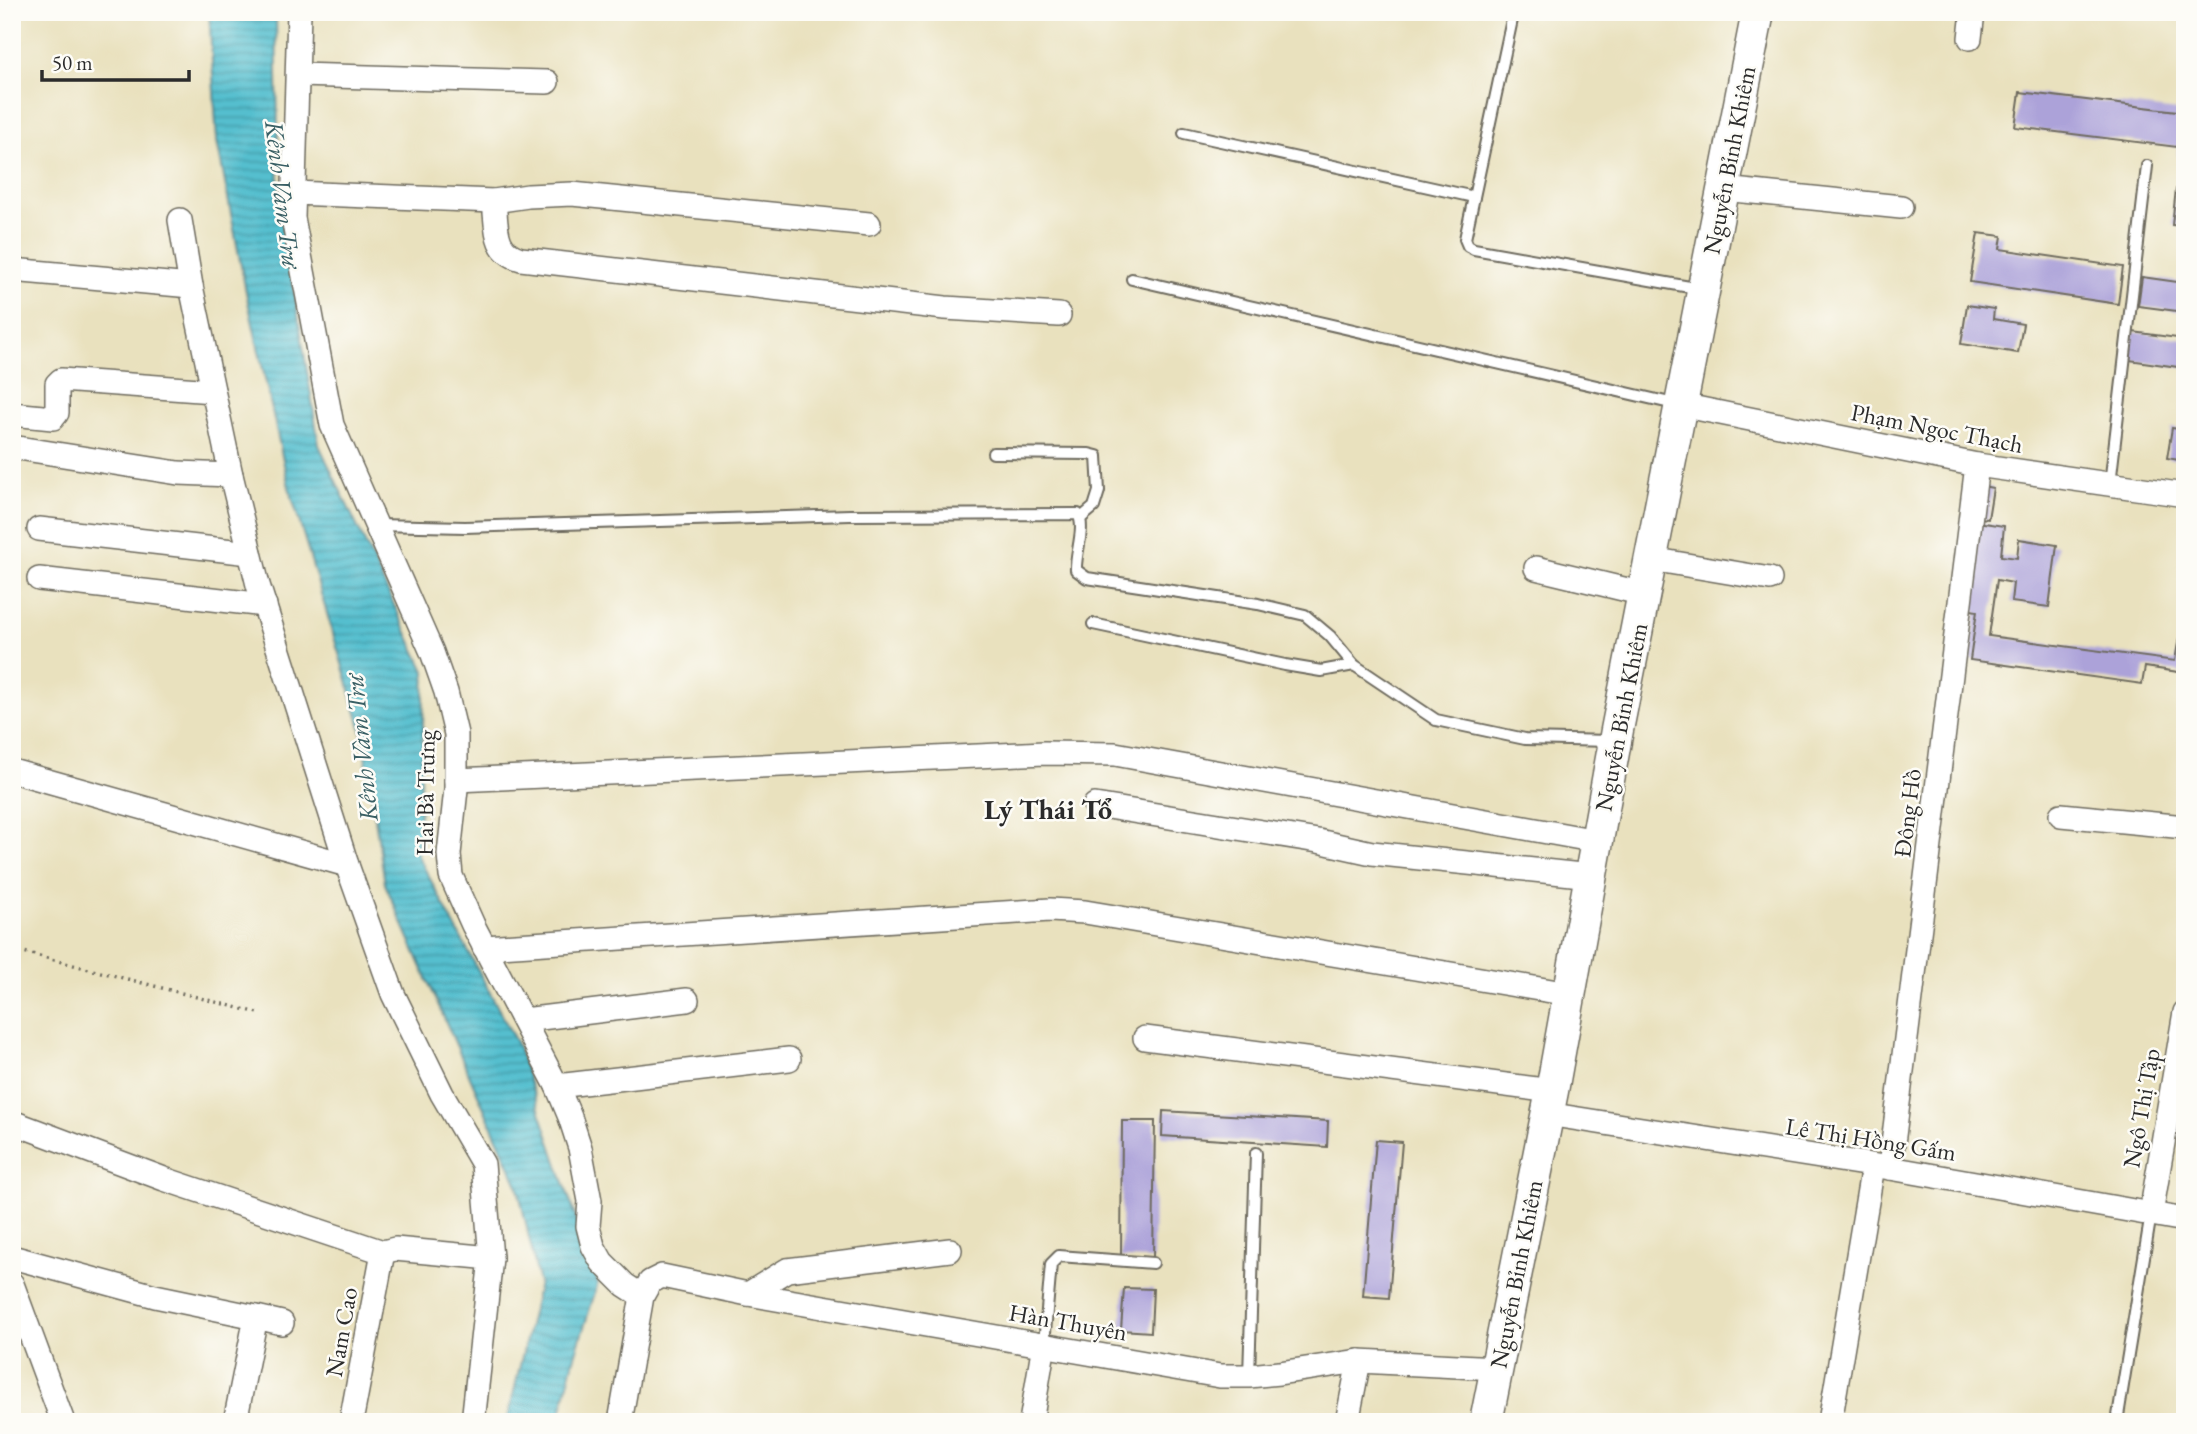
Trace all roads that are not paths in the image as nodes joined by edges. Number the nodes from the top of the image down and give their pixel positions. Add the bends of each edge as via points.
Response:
1 (299, 12) edge
2 (1758, 12) edge
3 (1973, 12) edge
4 (1513, 15) dead end
5 (1970, 37) dead end
6 (298, 75) junction
7 (547, 82) dead end
8 (1184, 133) dead end
9 (2147, 166) dead end
10 (1724, 190) junction
11 (293, 193) junction
12 (1474, 197) junction
13 (494, 201) junction
14 (1901, 207) dead end
15 (180, 220) dead end
16 (869, 224) dead end
17 (12, 270) edge
18 (1132, 279) dead end
19 (191, 286) junction
20 (1704, 290) junction
21 (1059, 315) dead end
22 (213, 391) junction
23 (1681, 405) junction
24 (12, 414) edge
25 (12, 446) edge
26 (993, 453) dead end
27 (1977, 465) junction
28 (231, 475) junction
29 (2110, 484) junction
30 (2185, 495) edge
31 (1081, 518) junction
32 (376, 525) junction
33 (39, 530) dead end
34 (250, 553) junction
35 (1651, 559) junction
36 (1536, 568) dead end
37 (39, 579) dead end
38 (1770, 579) dead end
39 (1644, 594) junction
40 (265, 605) junction
41 (1093, 624) dead end
42 (1354, 666) junction
43 (1615, 741) junction
44 (12, 771) edge
45 (456, 780) junction
46 (1095, 805) dead end
47 (2061, 815) dead end
48 (2185, 827) edge
49 (1597, 841) junction
50 (347, 865) junction
51 (1591, 876) junction
52 (484, 947) junction
53 (1569, 994) junction
54 (687, 1000) dead end
55 (2185, 1012) edge
56 (524, 1020) junction
57 (1145, 1038) dead end
58 (789, 1059) dead end
59 (557, 1086) junction
60 (1550, 1103) junction
61 (12, 1122) edge
62 (1256, 1153) dead end
63 (1882, 1168) junction
64 (2151, 1214) junction
65 (2185, 1220) edge
66 (950, 1250) dead end
67 (383, 1252) junction
68 (12, 1257) edge
69 (491, 1258) junction
70 (1153, 1263) dead end
71 (12, 1284) edge
72 (748, 1294) junction
73 (642, 1296) junction
74 (256, 1317) junction
75 (282, 1323) dead end
76 (1044, 1344) junction
77 (1359, 1361) junction
78 (1497, 1368) junction
79 (1249, 1376) junction
80 (63, 1422) edge
81 (235, 1422) edge
82 (351, 1422) edge
83 (473, 1422) edge
84 (620, 1422) edge
85 (1031, 1422) edge
86 (1347, 1422) edge
87 (1486, 1422) edge
88 (1830, 1422) edge
89 (2117, 1422) edge

1 - 6 street, Hai Bà Trưng
2 - 10 main road, Nguyễn Bỉnh Khiêm
3 - 5 street
4 - 12 lane
6 - 7 street
6 - 11 street, Hai Bà Trưng
8 - 12 lane
9 - 29 lane
10 - 14 street
10 - 20 main road, Nguyễn Bỉnh Khiêm
11 - 13 street
11 - 32 street, Hai Bà Trưng via 293,218 332,425
12 - 20 lane via 1465,239 1474,250
13 - 16 street via 572,194
13 - 21 street via 500,246 507,255 521,259 945,308
15 - 19 street
17 - 19 street
18 - 23 lane
19 - 22 street
20 - 23 main road, Nguyễn Bỉnh Khiêm
22 - 24 street via 61,380 53,418
22 - 28 street
23 - 27 street, Phạm Ngọc Thạch
23 - 35 main road, Nguyễn Bỉnh Khiêm
25 - 28 street via 178,473
26 - 31 lane via 1097,456 1099,491 1094,508
27 - 29 street, Phạm Ngọc Thạch
27 - 63 street, Đông Hồ
28 - 34 street
29 - 30 street, Phạm Ngọc Thạch
31 - 32 lane via 1078,514 850,515 595,525
31 - 42 lane via 1076,570 1087,578 1305,615
32 - 45 street, Hai Bà Trưng via 446,692 456,734
33 - 34 street
34 - 40 street
35 - 38 street
35 - 39 main road, Nguyễn Bỉnh Khiêm
36 - 39 street
37 - 40 street
39 - 43 main road, Nguyễn Bỉnh Khiêm
40 - 50 street
41 - 42 lane via 1285,666 1321,671
42 - 43 lane via 1436,720 1525,739
43 - 49 main road, Nguyễn Bỉnh Khiêm
44 - 50 street
45 - 49 street via 1115,754
45 - 52 street, Hai Bà Trưng via 449,854 452,876
46 - 51 street via 1372,853
47 - 48 street
49 - 51 main road, Nguyễn Bỉnh Khiêm
50 - 69 street via 393,994 483,1164
51 - 53 main road, Nguyễn Bỉnh Khiêm
52 - 53 street via 1050,910 1086,912
52 - 56 street, Hai Bà Trưng
53 - 60 main road, Nguyễn Bỉnh Khiêm
54 - 56 street
55 - 64 street, Ngô Thị Tập
56 - 59 street, Hai Bà Trưng
57 - 60 street, Lê Thị Hồng Gấm
58 - 59 street
59 - 73 street, Hai Bà Trưng via 580,1148 593,1246 607,1268
60 - 63 street, Lê Thị Hồng Gấm
60 - 78 main road, Nguyễn Bỉnh Khiêm
61 - 67 street via 164,1179
62 - 79 lane
63 - 64 street, Lê Thị Hồng Gấm
63 - 88 street, Đông Hồ
64 - 65 street, Lê Thị Hồng Gấm
64 - 89 lane
66 - 72 street via 787,1270
67 - 69 street via 395,1249
67 - 82 street, Nam Cao
68 - 74 street via 155,1296
69 - 83 street
70 - 76 lane via 1059,1256 1051,1264
71 - 80 street
72 - 73 street, Hàn Thuyên via 662,1276 650,1282
72 - 76 street, Hàn Thuyên
73 - 84 street
74 - 75 street
74 - 81 street
76 - 79 street, Hàn Thuyên via 1220,1376
76 - 85 street
77 - 78 street, Hàn Thuyên
77 - 79 street, Hàn Thuyên
77 - 86 street
78 - 87 main road, Nguyễn Bỉnh Khiêm

